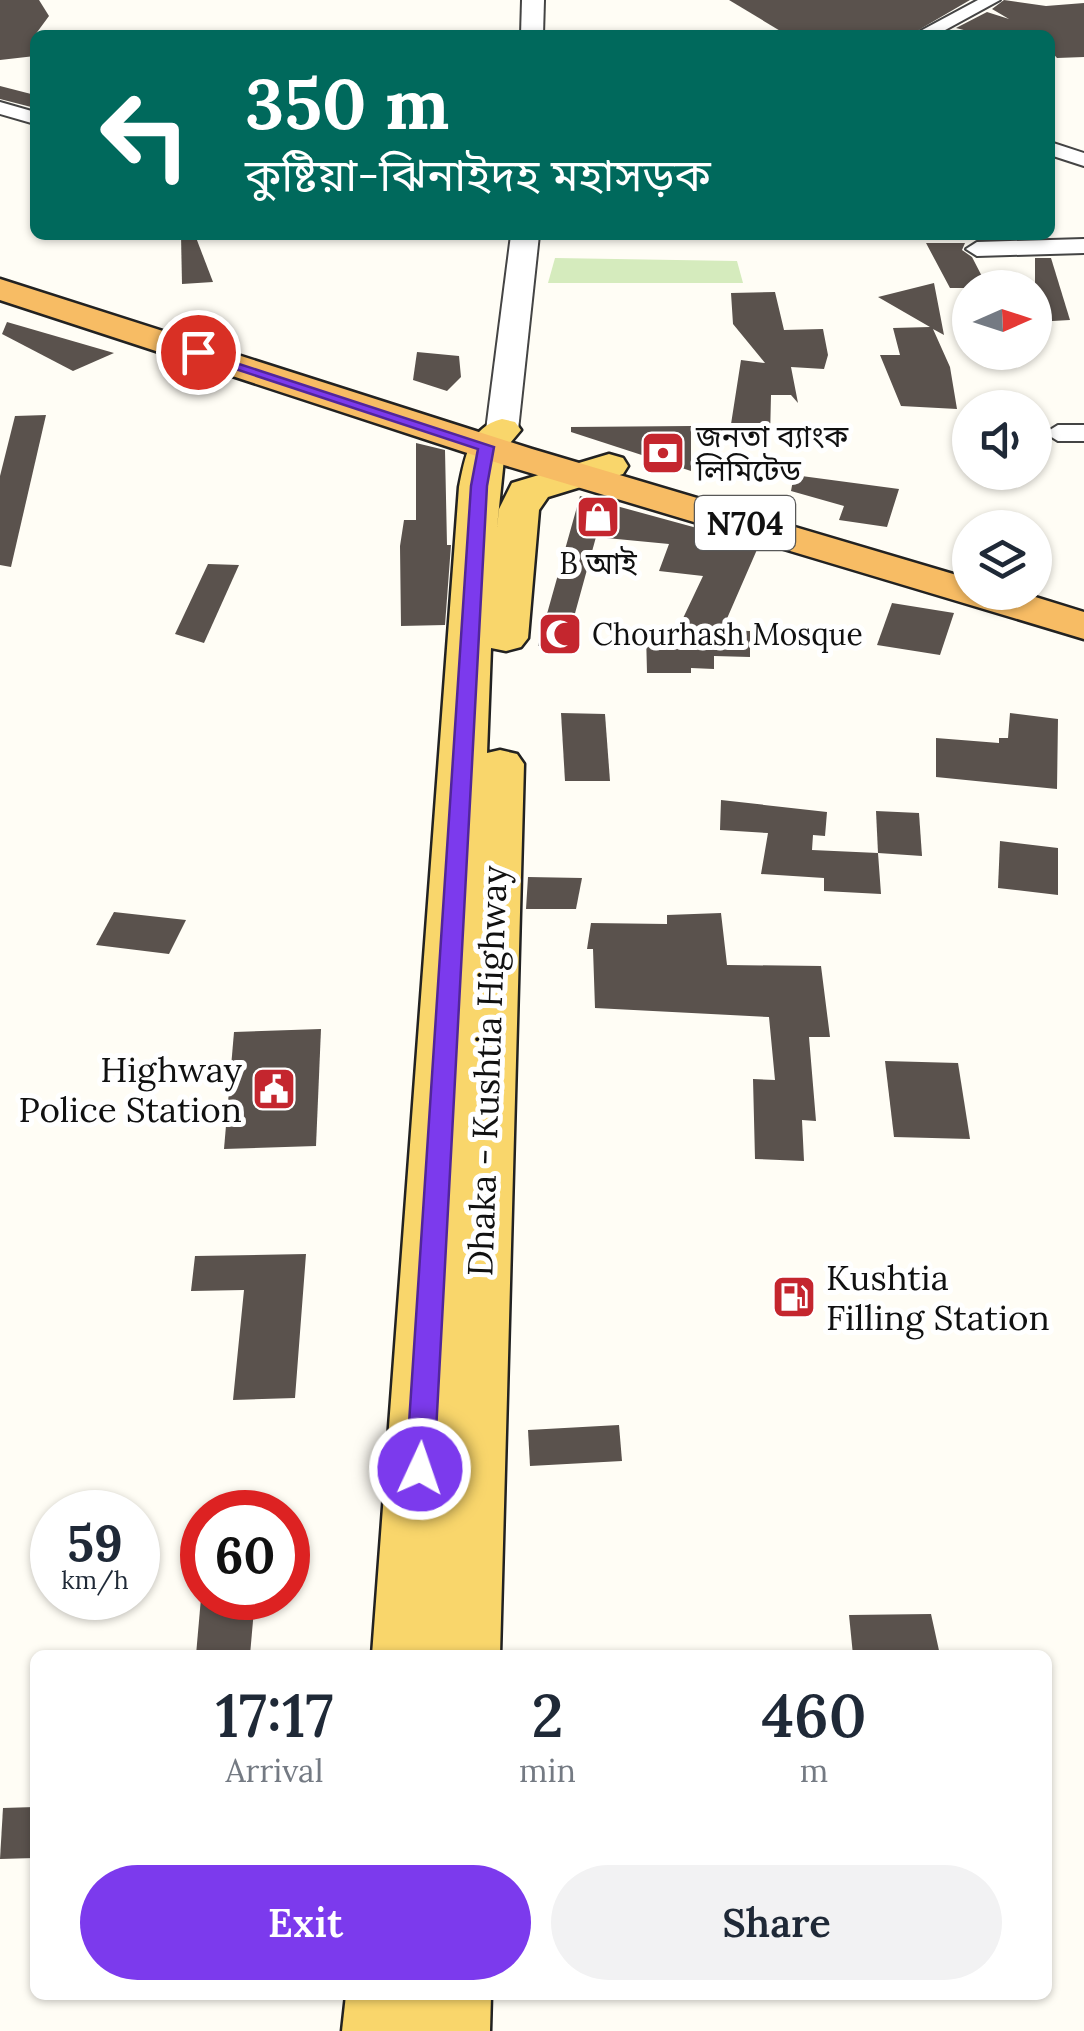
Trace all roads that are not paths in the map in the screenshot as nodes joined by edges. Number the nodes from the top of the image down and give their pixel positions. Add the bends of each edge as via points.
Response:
1 (532, 0) edge
2 (991, 0) edge
3 (532, 30) edge
4 (932, 30) edge
5 (0, 108) edge
6 (30, 117) edge
7 (1055, 150) edge
8 (1084, 160) edge
9 (525, 240) edge
10 (1084, 246) edge
11 (977, 249) dead end
12 (10, 284) edge
13 (531, 466) junction
14 (952, 567) edge
15 (952, 586) edge
16 (1052, 595) edge
17 (1084, 604) edge
18 (1031, 610) edge
19 (1084, 626) edge
20 (447, 1432) junction
21 (410, 1650) edge
22 (463, 1650) edge
23 (388, 2000) edge
24 (449, 2000) edge
25 (385, 2031) edge
26 (447, 2031) edge

1 - 3 street
2 - 4 street
5 - 6 street
7 - 8 street
9 - 13 street
10 - 11 street
12 - 13 highway, N704 via 353,380
13 - 14 highway, N704
13 - 15 highway, N704
13 - 20 main road, Dhaka - Kushtia Highway via 519,509 467,1028
16 - 17 highway
18 - 19 highway, N704
20 - 21 main road, Dhaka - Kushtia Highway
20 - 22 main road, Dhaka - Kushtia Highway
23 - 25 main road
24 - 26 main road

